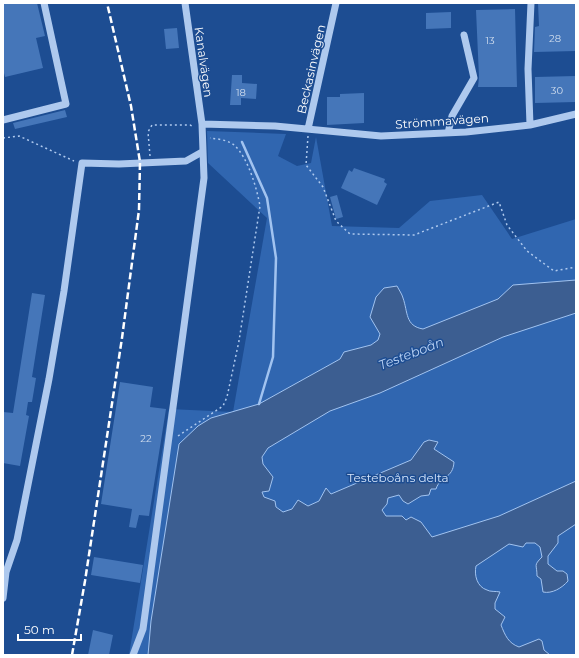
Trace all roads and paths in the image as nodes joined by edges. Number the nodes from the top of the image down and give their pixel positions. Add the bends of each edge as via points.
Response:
1 (44, 3) edge
2 (185, 3) edge
3 (336, 3) edge
4 (531, 3) edge
5 (464, 35) dead end
6 (576, 114) edge
7 (3, 120) edge
8 (202, 124) junction
9 (530, 125) junction
10 (308, 129) junction
11 (448, 133) junction
12 (203, 134) junction
13 (3, 138) edge
14 (202, 152) junction
15 (150, 162) junction
16 (82, 163) junction
17 (576, 268) edge
18 (168, 443) junction
19 (3, 598) edge
20 (133, 655) edge

1 - 7 street via 66,104
2 - 8 street, Kanalvägen
3 - 10 street, Beckasinvägen
4 - 9 street via 528,70
5 - 11 street via 474,78 452,116
6 - 9 street, Strömmavägen
8 - 10 street, Beckasinvägen
8 - 12 street, Kanalvägen
9 - 11 street, Strömmavägen
10 - 11 street, Strömmavägen via 380,136
10 - 17 path via 306,165 323,187 336,221 350,234 414,235 499,202 507,225 527,251 554,271
12 - 14 street, Kanalvägen
12 - 15 path via 190,125 152,125 148,132
12 - 18 path via 234,145 246,164 260,206 239,341 227,397 223,406
13 - 16 path via 19,136
14 - 15 street via 186,161
14 - 18 street, Kanalvägen via 204,178
15 - 16 street
16 - 19 street via 49,380 17,540 6,572
18 - 20 street, Kanalvägen via 143,629

